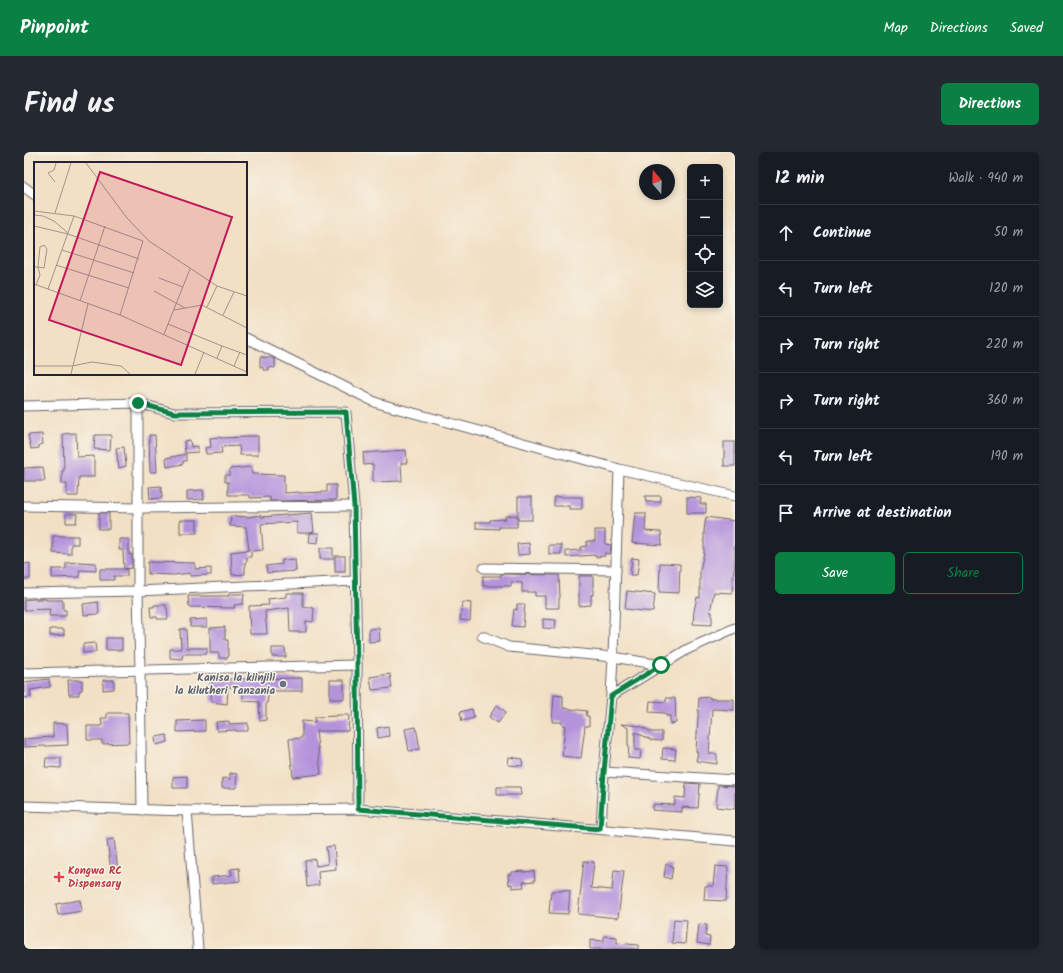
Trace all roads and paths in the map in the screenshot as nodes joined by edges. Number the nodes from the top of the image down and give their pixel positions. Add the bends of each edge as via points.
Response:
1 (24, 188) edge
2 (34, 194) edge
3 (247, 338) edge
4 (138, 403) junction
5 (24, 406) edge
6 (619, 469) junction
7 (735, 496) edge
8 (24, 506) edge
9 (354, 506) junction
10 (139, 508) junction
11 (484, 568) dead end
12 (616, 570) junction
13 (355, 581) junction
14 (138, 591) junction
15 (24, 593) edge
16 (735, 628) edge
17 (482, 636) dead end
18 (613, 657) junction
19 (357, 665) junction
20 (661, 665) junction
21 (140, 670) junction
22 (24, 673) edge
23 (611, 696) junction
24 (604, 772) junction
25 (735, 780) edge
26 (24, 806) edge
27 (358, 809) junction
28 (142, 810) junction
29 (187, 811) junction
30 (600, 829) junction
31 (735, 841) edge
32 (198, 949) edge

1 - 2 street
3 - 6 street via 377,403
4 - 5 street
4 - 9 street via 174,413 346,412
4 - 10 street
6 - 7 street
6 - 12 street
8 - 10 street
9 - 10 street
9 - 13 street
10 - 14 street
11 - 12 street
12 - 18 street
13 - 14 street
13 - 19 street
14 - 15 street
14 - 21 street
16 - 20 street via 688,649
17 - 18 street via 509,646
18 - 20 street
18 - 23 street
19 - 21 street
19 - 27 street
20 - 23 street
21 - 22 street
21 - 28 street
23 - 24 street
24 - 25 street
24 - 30 street
26 - 28 street
27 - 29 street
27 - 30 street
28 - 29 street
29 - 32 street
30 - 31 street

